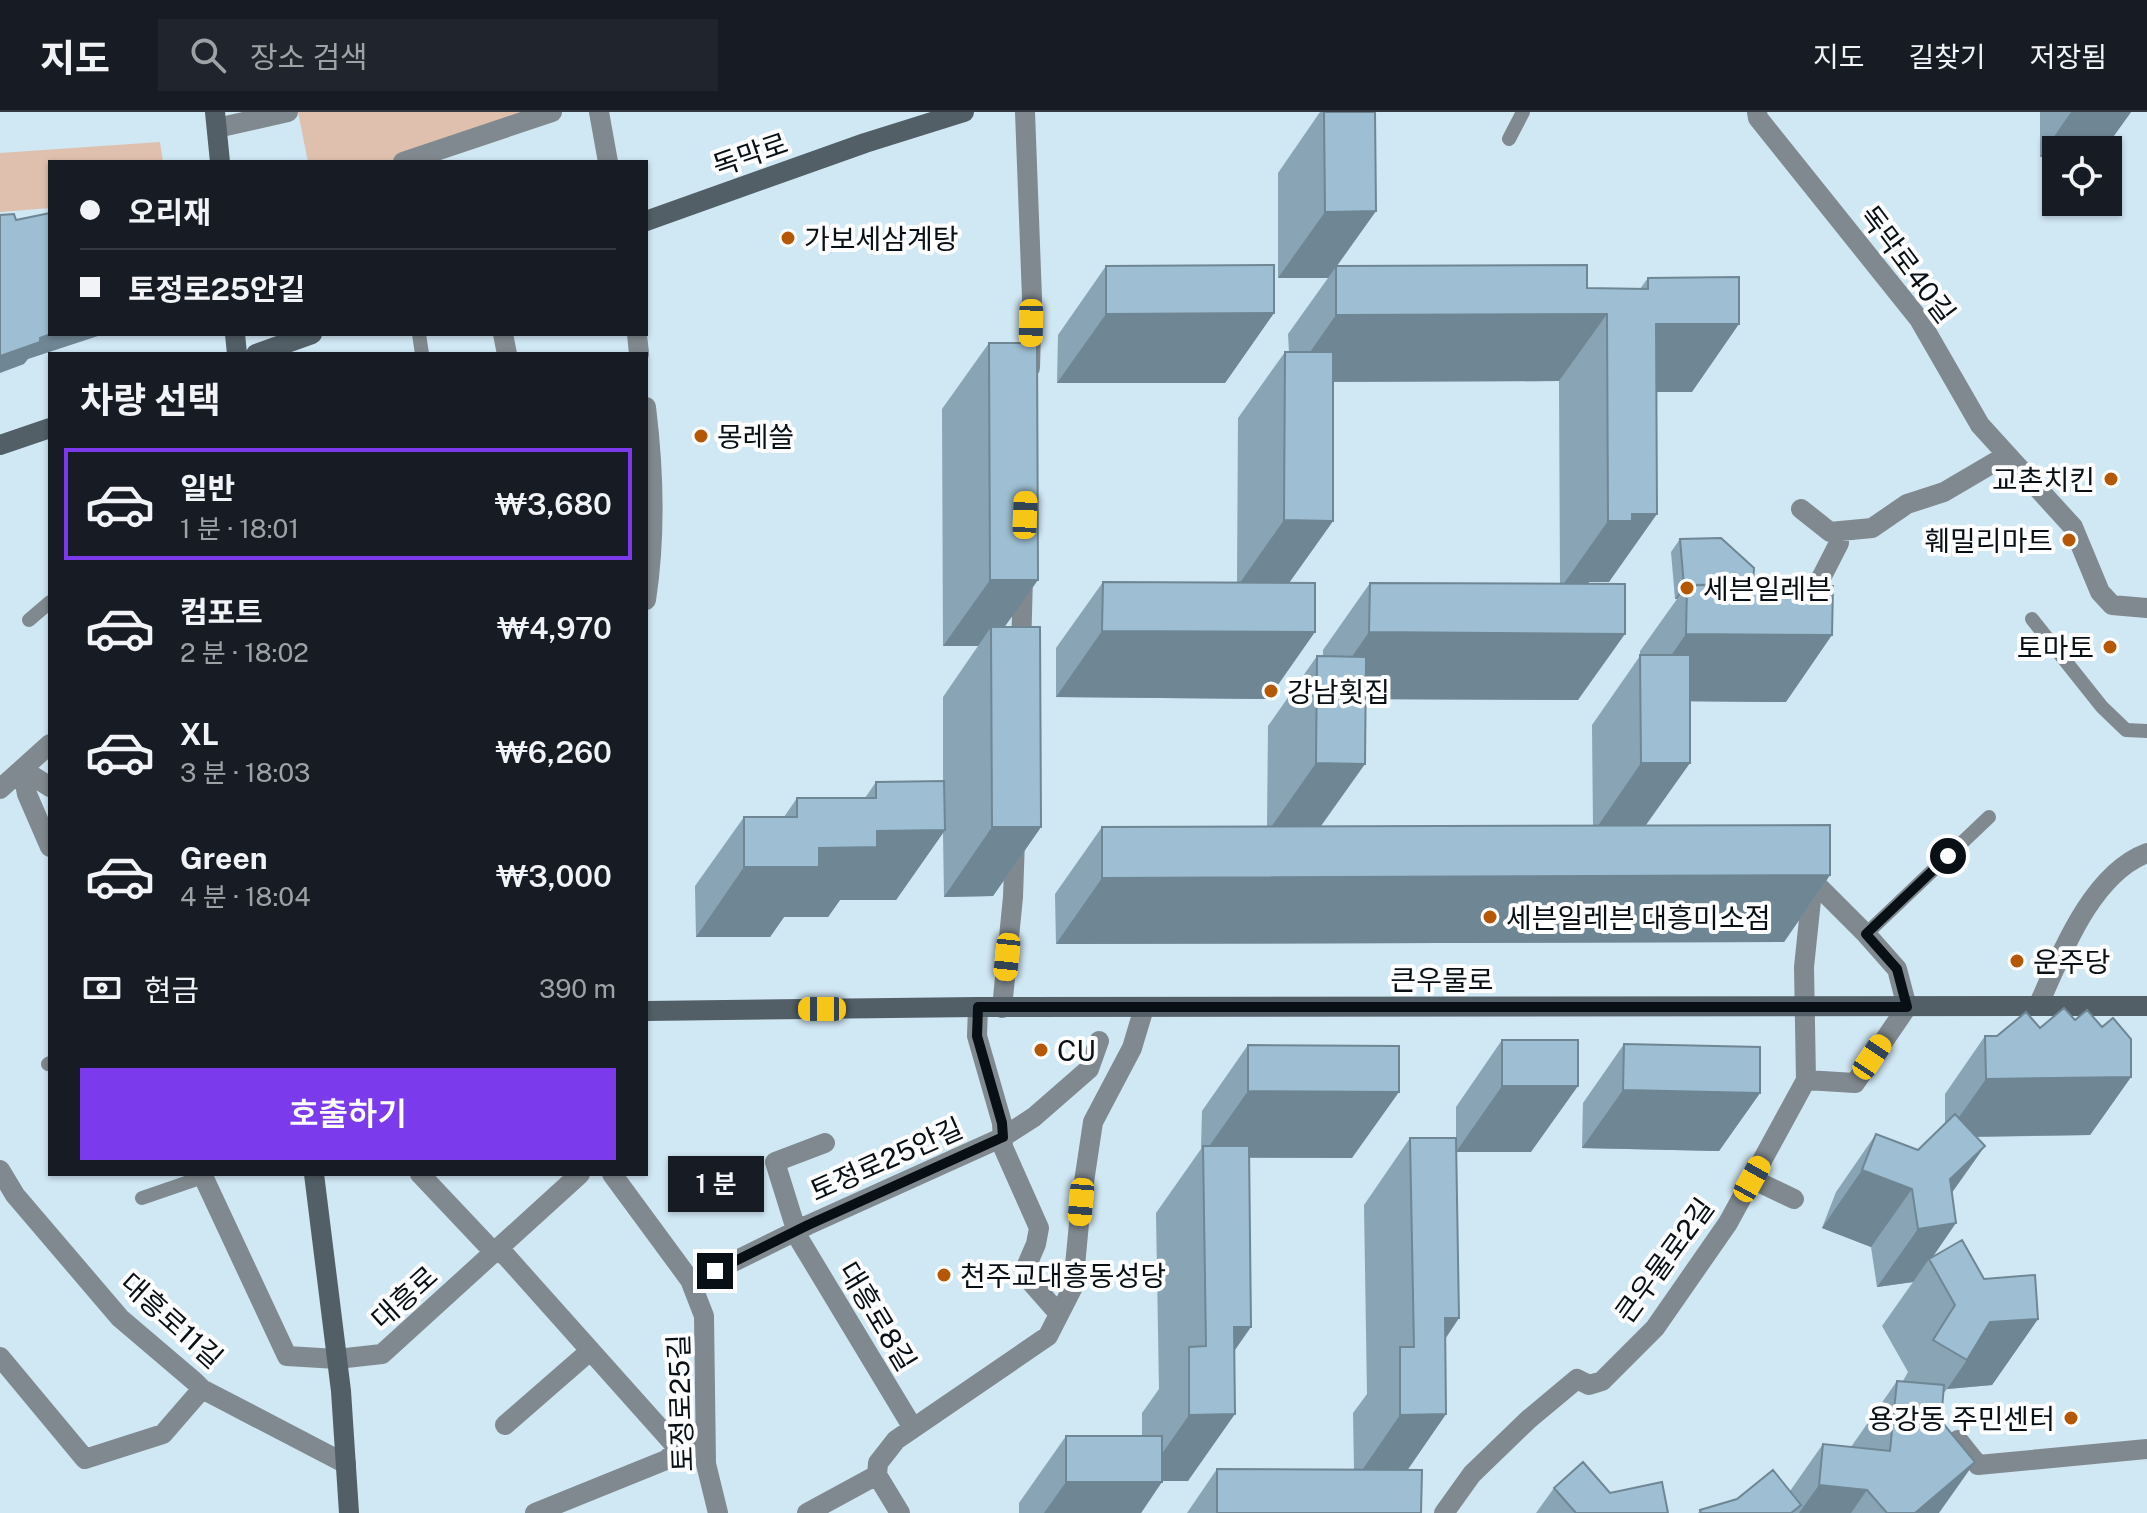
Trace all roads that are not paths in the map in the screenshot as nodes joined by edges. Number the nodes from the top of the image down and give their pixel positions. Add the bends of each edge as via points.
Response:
1 (288, 112) edge
2 (552, 112) edge
3 (599, 112) edge
4 (964, 112) edge
5 (1025, 112) edge
6 (1523, 112) edge
7 (1757, 112) edge
8 (216, 120) edge
9 (1509, 139) dead end
10 (220, 160) edge
11 (409, 160) edge
12 (608, 160) edge
13 (648, 220) edge
14 (306, 336) edge
15 (262, 352) edge
16 (1029, 382) edge
17 (648, 422) edge
18 (47, 435) edge
19 (0, 445) edge
20 (2007, 455) junction
21 (1801, 509) dead end
22 (1839, 531) junction
23 (1023, 563) edge
24 (648, 574) edge
25 (1818, 584) edge
26 (48, 604) edge
27 (2147, 608) edge
28 (2032, 619) dead end
29 (29, 620) dead end
30 (1020, 674) edge
31 (2147, 731) edge
32 (48, 746) edge
33 (22, 769) junction
34 (48, 786) edge
35 (0, 789) edge
36 (1016, 817) edge
37 (1989, 817) dead end
38 (48, 842) edge
39 (2147, 853) edge
40 (1866, 934) junction
41 (1803, 1006) junction
42 (2038, 1006) junction
43 (2147, 1006) edge
44 (978, 1007) junction
45 (1907, 1007) junction
46 (1002, 1008) junction
47 (1144, 1008) junction
48 (648, 1011) edge
49 (1099, 1041) dead end
50 (1806, 1080) junction
51 (1003, 1137) junction
52 (825, 1143) dead end
53 (0, 1170) edge
54 (202, 1176) edge
55 (314, 1176) edge
56 (422, 1176) edge
57 (578, 1176) edge
58 (613, 1176) edge
59 (1752, 1179) junction
60 (142, 1198) dead end
61 (1794, 1199) dead end
62 (796, 1231) junction
63 (497, 1251) junction
64 (690, 1280) junction
65 (1059, 1314) junction
66 (590, 1351) junction
67 (0, 1357) edge
68 (337, 1359) junction
69 (202, 1389) junction
70 (505, 1425) dead end
71 (913, 1428) junction
72 (1958, 1440) edge
73 (683, 1445) junction
74 (2147, 1449) edge
75 (705, 1450) junction
76 (346, 1464) junction
77 (877, 1475) junction
78 (349, 1513) edge
79 (535, 1513) edge
80 (718, 1513) edge
81 (807, 1513) edge
82 (900, 1513) edge
83 (1444, 1513) edge

1 - 8 street
2 - 11 street
3 - 12 street
4 - 13 street, 독막로
5 - 16 street via 1032,298
6 - 9 lane
7 - 20 street, 독막로40길 via 1919,319 1980,425
8 - 10 street
14 - 15 street
17 - 24 street via 654,468
18 - 19 street
20 - 22 street via 1944,492 1907,504 1872,528
20 - 27 street, 독막로40길 via 2073,527 2100,592 2112,605
21 - 22 street via 1830,532
22 - 25 street via 1839,543
23 - 30 street
26 - 29 lane
28 - 31 lane via 2102,707 2126,730
32 - 33 street
33 - 34 street
33 - 35 street
33 - 38 street
36 - 46 street
37 - 40 lane
39 - 42 street via 2132,858 2089,901
40 - 41 street via 1813,881
40 - 45 street via 1897,969
41 - 45 street, 큰우물로
41 - 47 street, 큰우물로
41 - 50 street
42 - 43 street, 큰우물로
42 - 45 street, 큰우물로
44 - 46 street, 큰우물로
44 - 48 street, 큰우물로
44 - 51 street via 977,1036
45 - 50 street via 1855,1083
46 - 47 street, 큰우물로
47 - 65 street via 1132,1048 1093,1122 1073,1287
49 - 51 street, 토정로25안길 via 1089,1069
50 - 59 street, 큰우물로2길
51 - 62 street, 토정로25안길
51 - 65 street via 1039,1228 1027,1265 1029,1280
52 - 62 street, 토정로25안길 via 775,1162
53 - 69 street, 대흥로11길 via 15,1195 120,1318
54 - 60 lane
54 - 68 street via 287,1356
55 - 68 street, 대흥로
56 - 63 street
57 - 63 street, 대흥로
58 - 64 street, 토정로25길
59 - 61 street
59 - 83 street, 큰우물로2길 via 1655,1328 1602,1381 1589,1385 1577,1379 1529,1419 1472,1474
62 - 64 street, 토정로25안길
62 - 71 street, 대흥로8길
63 - 66 street
63 - 68 street, 대흥로 via 382,1354
64 - 75 street, 토정로25길 via 704,1316
65 - 71 street via 1048,1336
66 - 70 street
66 - 73 street via 673,1443
67 - 69 street via 85,1459 163,1434
68 - 76 street, 대흥로
69 - 76 street, 대흥로11길
71 - 77 street via 878,1463
72 - 74 street via 1978,1465
73 - 75 street
73 - 79 street via 666,1460
75 - 80 street, 토정로25길
76 - 78 street, 대흥로
77 - 81 street
77 - 82 street

